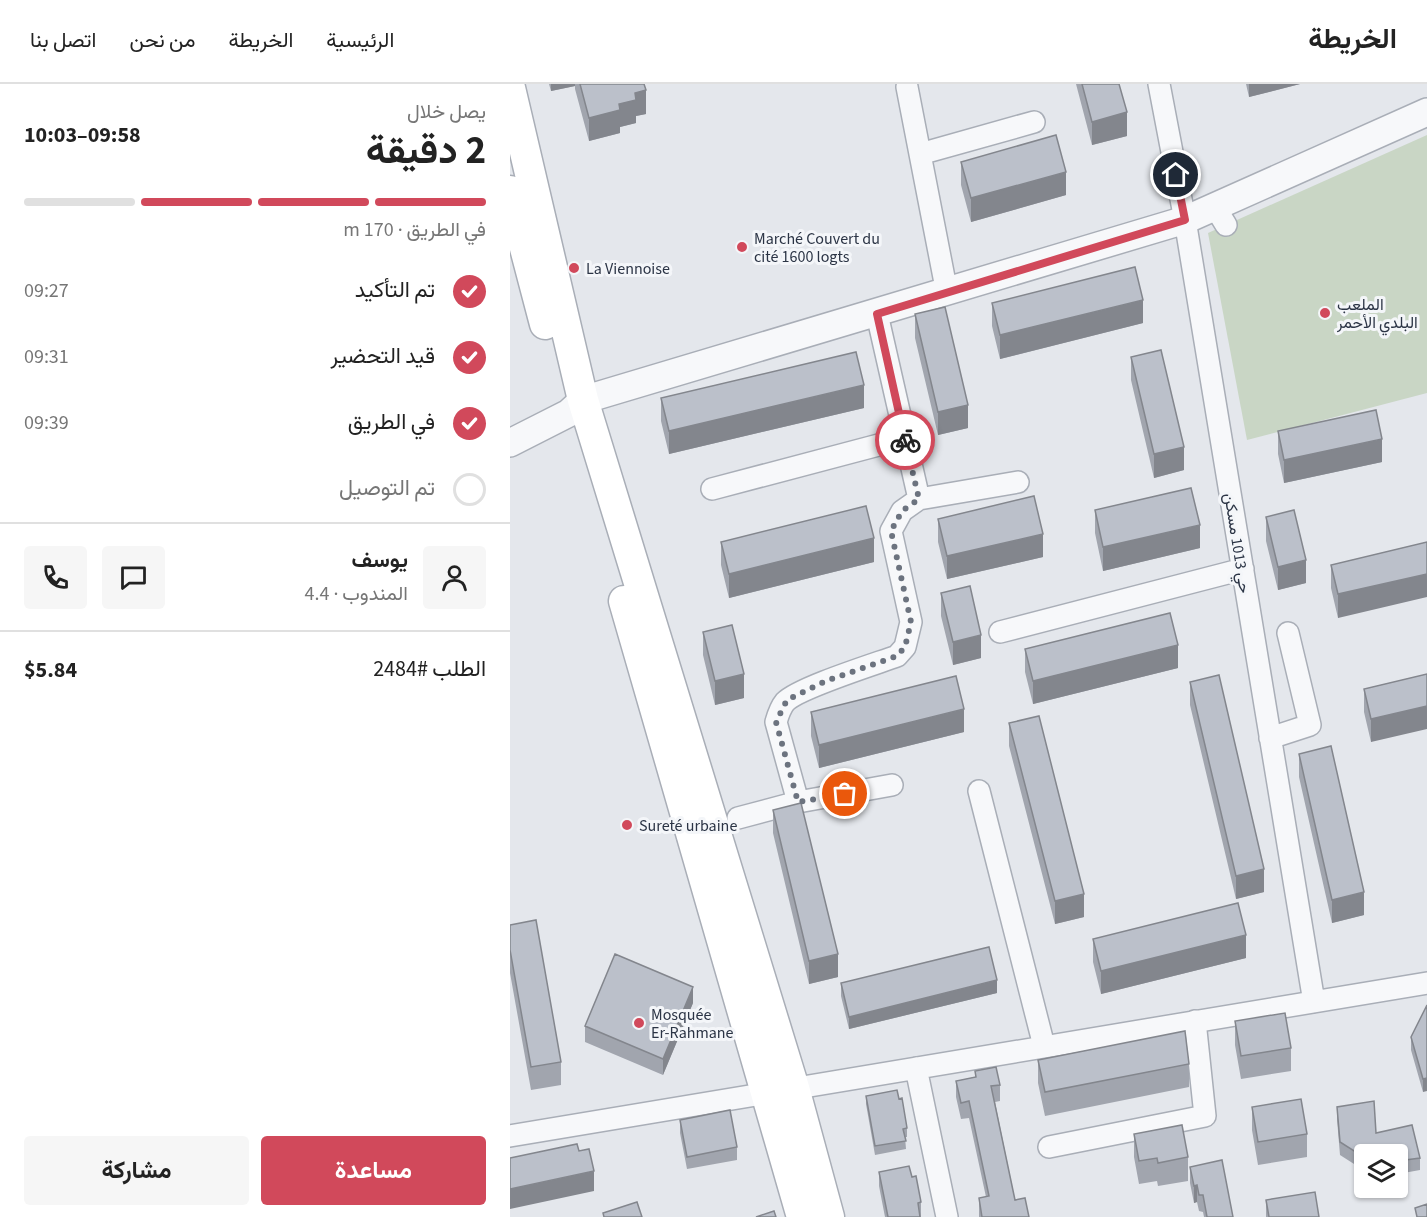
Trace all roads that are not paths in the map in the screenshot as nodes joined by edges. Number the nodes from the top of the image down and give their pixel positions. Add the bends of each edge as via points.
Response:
1 (1159, 84) edge
2 (908, 87) dead end
3 (510, 88) edge
4 (1427, 112) edge
5 (1035, 123) dead end
6 (920, 154) junction
7 (516, 193) edge
8 (1185, 220) junction
9 (947, 293) junction
10 (877, 314) junction
11 (576, 406) junction
12 (905, 438) junction
13 (510, 443) edge
14 (1018, 482) dead end
15 (712, 489) dead end
16 (919, 499) junction
17 (1243, 569) junction
18 (1000, 632) dead end
19 (1288, 633) dead end
20 (1270, 738) junction
21 (892, 785) dead end
22 (979, 791) dead end
23 (798, 802) junction
24 (738, 818) dead end
25 (1427, 983) edge
26 (1314, 1002) junction
27 (1196, 1021) junction
28 (1044, 1047) junction
29 (916, 1068) junction
30 (781, 1090) junction
31 (510, 1136) edge
32 (1049, 1147) dead end
33 (802, 1217) edge
34 (829, 1217) edge
35 (947, 1217) edge

1 - 8 street, حي 1013 مسكن
2 - 6 street
3 - 7 main road
4 - 8 street via 1221,216
5 - 6 street
6 - 9 street
7 - 11 main road
8 - 9 street
8 - 17 street, حي 1013 مسكن
9 - 10 street
10 - 11 street
10 - 12 street
11 - 13 street
11 - 30 main road
12 - 15 street
12 - 16 street
14 - 16 street
16 - 23 street via 902,511 891,531 911,622 905,647 897,656 826,681 787,700 779,710 776,722
17 - 18 street
17 - 20 street, حي 1013 مسكن
19 - 20 street via 1310,725
20 - 26 street, حي 1013 مسكن
21 - 23 street
22 - 28 street
23 - 24 street
25 - 26 street
26 - 27 street
27 - 28 street
27 - 32 street via 1204,1116
28 - 29 street
29 - 30 street
29 - 35 street
30 - 31 street
30 - 33 main road
30 - 34 main road

